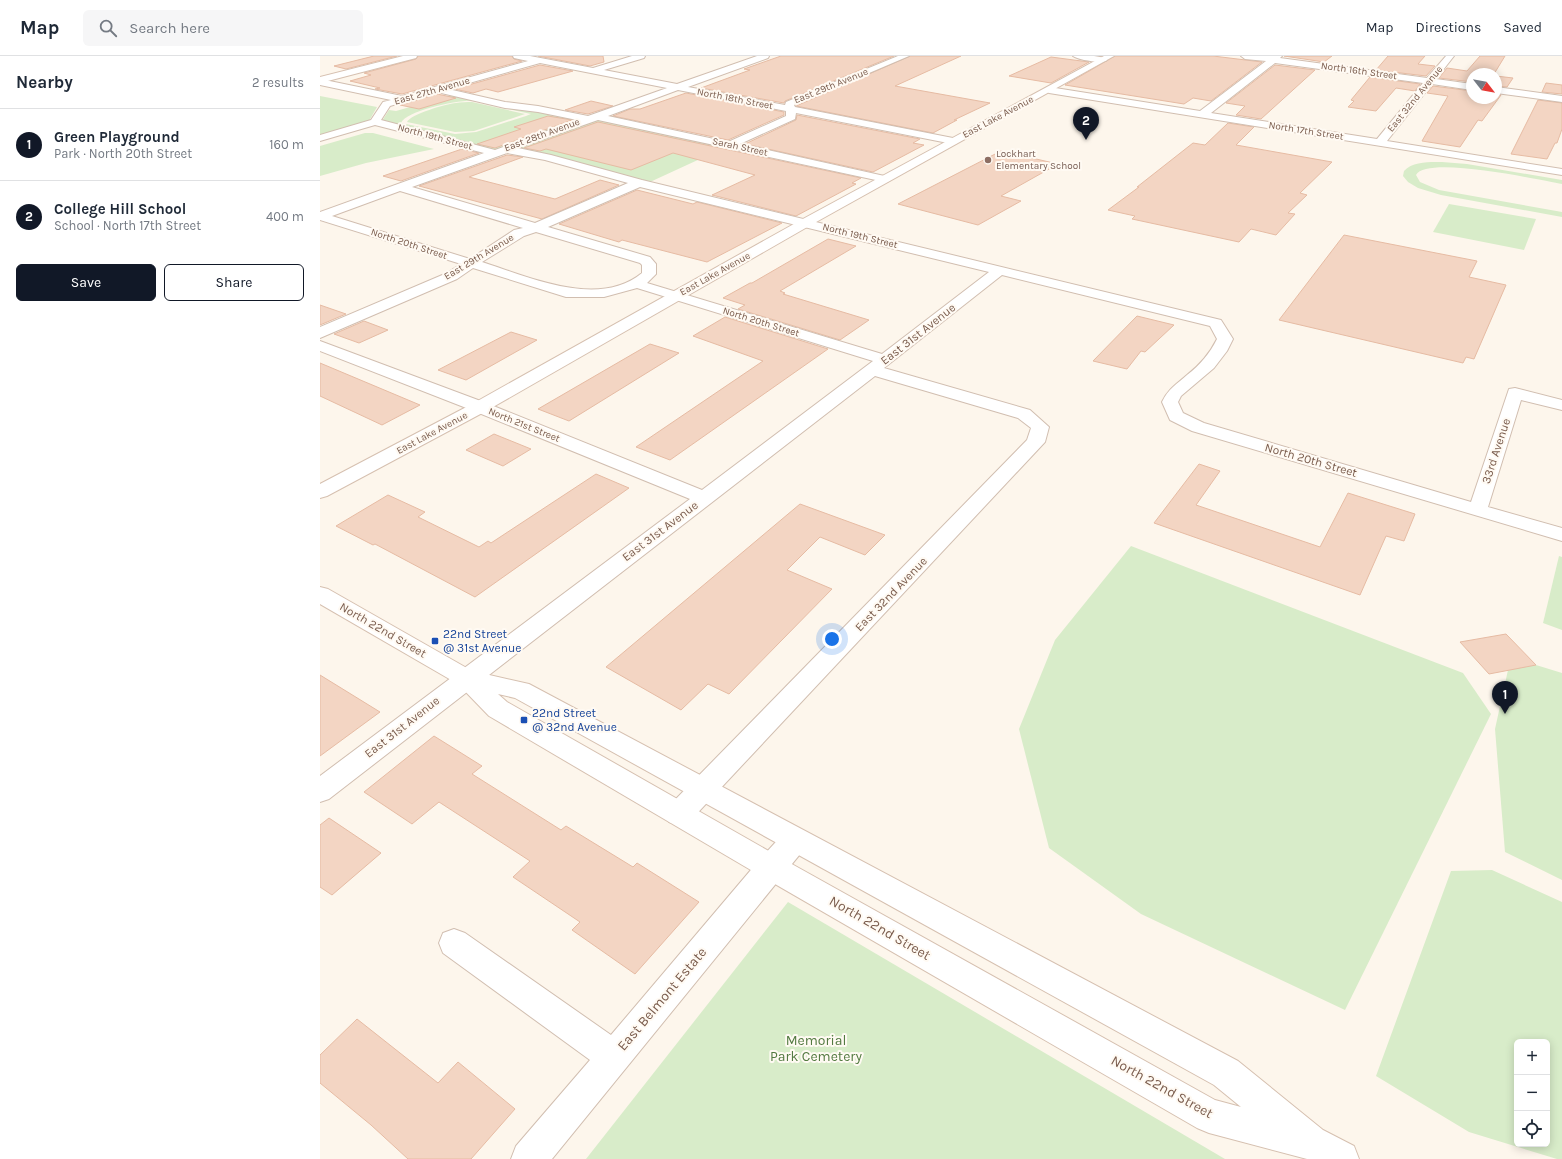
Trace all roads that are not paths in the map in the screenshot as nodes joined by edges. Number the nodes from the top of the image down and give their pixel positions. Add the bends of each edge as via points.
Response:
1 (413, 56) edge
2 (517, 56) edge
3 (554, 56) edge
4 (640, 56) edge
5 (765, 56) edge
6 (904, 56) edge
7 (1077, 56) edge
8 (1245, 56) edge
9 (1450, 56) edge
10 (1107, 58) edge
11 (1275, 58) edge
12 (539, 60) junction
13 (592, 71) junction
14 (320, 81) edge
15 (1430, 81) junction
16 (1466, 85) edge
17 (677, 87) junction
18 (437, 89) junction
19 (1049, 90) junction
20 (1502, 91) edge
21 (1562, 99) edge
22 (401, 100) junction
23 (791, 110) junction
24 (1203, 114) junction
25 (591, 117) junction
26 (375, 122) junction
27 (320, 138) edge
28 (953, 141) junction
29 (1380, 143) junction
30 (730, 145) junction
31 (500, 151) junction
32 (1562, 172) edge
33 (885, 179) junction
34 (639, 183) junction
35 (399, 187) junction
36 (320, 216) edge
37 (805, 223) junction
38 (537, 227) junction
39 (470, 264) junction
40 (1000, 270) junction
41 (637, 284) junction
42 (677, 295) junction
43 (1216, 322) joint
44 (320, 333) edge
45 (320, 346) edge
46 (879, 365) junction
47 (1562, 405) edge
48 (480, 407) junction
49 (1036, 442) joint
50 (320, 492) edge
51 (704, 498) junction
52 (1478, 509) junction
53 (1562, 535) edge
54 (320, 594) edge
55 (466, 678) junction
56 (704, 790) junction
57 (320, 791) edge
58 (679, 814) junction
59 (795, 840) junction
60 (771, 867) junction
61 (454, 943) dead end
62 (614, 1057) junction
63 (1311, 1142) junction
64 (529, 1159) edge
65 (1341, 1159) edge

1 - 14 street
2 - 12 street, North 18th Street
3 - 12 street, East 27th Avenue
4 - 13 street
5 - 17 street, East 28th Avenue
6 - 23 street, East 29th Avenue via 789,104
7 - 10 street
8 - 11 street, North 16th Street
9 - 15 street, East 32nd Avenue
10 - 19 street, East Lake Avenue
11 - 15 street, North 16th Street
11 - 24 street
12 - 13 street, North 18th Street
12 - 18 street, East 27th Avenue
13 - 17 street, North 18th Street
14 - 22 street
15 - 16 street, North 16th Street
15 - 29 street, East 32nd Avenue
17 - 23 street, North 18th Street
17 - 25 street, East 28th Avenue
18 - 22 street, East 27th Avenue
18 - 25 street, Sarah Street via 505,105
19 - 24 street, North 17th Street
19 - 28 street, East Lake Avenue
20 - 21 street
22 - 26 street, East 27th Avenue via 386,104
23 - 28 street, North 18th Street
23 - 30 street, East 29th Avenue via 791,117
24 - 29 street, North 17th Street
25 - 30 street, Sarah Street
25 - 31 street, East 28th Avenue
26 - 27 street
26 - 31 street, North 19th Street
28 - 33 street, East Lake Avenue
29 - 32 street, North 17th Street
30 - 33 street, Sarah Street
31 - 34 street, North 19th Street via 547,157
31 - 35 street, East 28th Avenue
33 - 37 street, East Lake Avenue
34 - 37 street, North 19th Street
34 - 38 street, East 29th Avenue
35 - 36 street, East 28th Avenue
35 - 38 street
36 - 39 street, North 20th Street
37 - 40 street, North 19th Street
37 - 42 street, East Lake Avenue
38 - 39 street, East 29th Avenue via 519,233
38 - 41 street via 645,260 649,264 649,274
39 - 41 street, North 20th Street via 566,292 604,293
39 - 44 street, East 29th Avenue via 452,276
40 - 43 street, North 19th Street
40 - 46 street, East 31st Avenue
41 - 42 street, North 20th Street
42 - 46 street, North 20th Street
42 - 48 street, East Lake Avenue
43 - 52 street, North 20th Street via 1225,339 1218,355 1175,392 1170,402 1176,416 1198,427
45 - 48 street, North 21st Street
46 - 49 street, North 20th Street via 1024,414 1040,427
46 - 51 street, East 31st Avenue
47 - 52 street, 33rd Avenue via 1515,393
48 - 50 street, East Lake Avenue
48 - 51 street, North 21st Street
49 - 56 street, East 32nd Avenue
51 - 55 street, East 31st Avenue
52 - 53 street, North 20th Street
54 - 55 street, North 22nd Street
55 - 56 street, North 22nd Street via 521,690
55 - 57 street, East 31st Avenue
55 - 58 street, North 22nd Street via 498,709
56 - 58 street, East 32nd Avenue
56 - 59 street, North 22nd Street
58 - 60 street, North 22nd Street
59 - 60 street, East Belmont Estate
59 - 63 street, North 22nd Street via 1226,1073
60 - 62 street, East Belmont Estate
60 - 63 street, North 22nd Street via 1209,1116
61 - 62 street
62 - 64 street, East Belmont Estate
63 - 65 street, North 22nd Street

